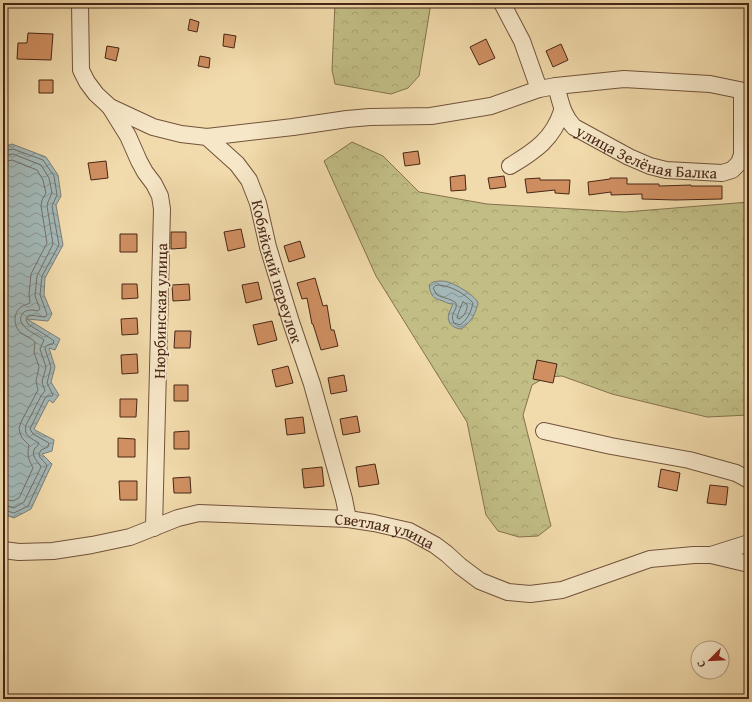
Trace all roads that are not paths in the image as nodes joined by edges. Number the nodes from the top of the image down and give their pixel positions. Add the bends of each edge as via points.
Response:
1 (80, 3) edge
2 (502, 3) edge
3 (556, 86) junction
4 (539, 89) junction
5 (745, 92) edge
6 (110, 107) junction
7 (562, 111) junction
8 (207, 137) junction
9 (510, 166) dead end
10 (544, 431) dead end
11 (749, 480) edge
12 (348, 519) junction
13 (154, 528) junction
14 (749, 543) edge
15 (3, 550) edge
16 (711, 554) junction
17 (749, 564) edge

1 - 6 street via 81,70 96,94
2 - 4 street via 522,41
3 - 4 street
3 - 5 street via 624,80 710,84
3 - 7 street, улица Зелёная Балка
4 - 8 street via 491,106 431,116 347,119
5 - 7 street, улица Зелёная Балка via 742,155 732,170 722,173 666,170 650,166 574,127
6 - 8 street via 152,127
6 - 13 street, Нюрбинская улица via 154,184 160,196 162,209
7 - 9 street via 554,131 545,141
8 - 12 street, Кобяйский переулок via 237,164 249,180 258,203 268,247 314,391
10 - 11 street via 689,460 736,473
12 - 13 street, Светлая улица via 199,513
12 - 16 street, Светлая улица via 409,531 435,545 480,581 508,592 530,594 562,590 650,559
13 - 15 street, Светлая улица via 130,537 53,551
14 - 16 street
16 - 17 street, Светлая улица

